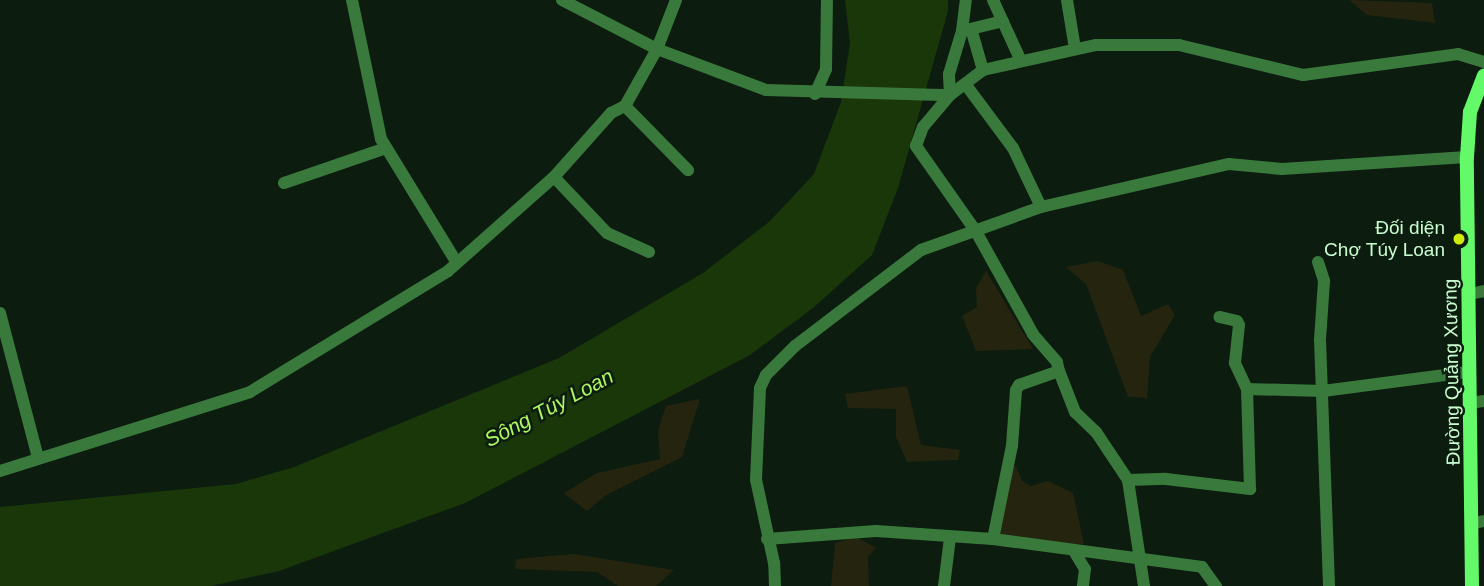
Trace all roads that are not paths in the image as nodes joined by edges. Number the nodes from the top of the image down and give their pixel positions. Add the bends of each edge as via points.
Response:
1 (352, 0) edge
2 (562, 0) edge
3 (676, 0) edge
4 (827, 0) edge
5 (965, 0) edge
6 (993, 0) edge
7 (1067, 0) edge
8 (1003, 21) junction
9 (967, 31) junction
10 (657, 49) junction
11 (1075, 49) junction
12 (1020, 59) junction
13 (1484, 62) edge
14 (984, 70) junction
15 (1484, 76) edge
16 (966, 85) junction
17 (815, 94) junction
18 (950, 95) junction
19 (625, 106) junction
20 (386, 148) junction
21 (1467, 157) junction
22 (688, 170) dead end
23 (554, 177) junction
24 (284, 183) dead end
25 (1041, 207) junction
26 (975, 230) junction
27 (649, 252) dead end
28 (457, 262) junction
29 (1318, 262) dead end
30 (1477, 293) edge
31 (0, 313) edge
32 (1219, 317) dead end
33 (1059, 371) junction
34 (1468, 372) junction
35 (1247, 389) junction
36 (1322, 391) junction
37 (1477, 402) edge
38 (38, 458) junction
39 (0, 471) edge
40 (1128, 480) junction
41 (1479, 522) edge
42 (950, 538) junction
43 (768, 539) junction
44 (993, 539) junction
45 (1074, 551) junction
46 (1140, 556) junction
47 (775, 586) edge
48 (944, 586) edge
49 (1083, 586) edge
50 (1144, 586) edge
51 (1216, 586) edge
52 (1329, 586) edge
53 (1472, 586) edge

1 - 20 street via 374,114
2 - 10 street
3 - 10 street
4 - 17 street via 826,69
5 - 9 street
6 - 8 street
7 - 11 street
8 - 9 street
8 - 12 street
9 - 14 street
9 - 18 street via 949,74
10 - 17 street via 766,90
10 - 19 street
11 - 12 street
11 - 13 street via 1180,45 1303,75 1458,54
12 - 14 street
14 - 16 street
15 - 21 street, Đường Quảng Xương via 1470,112
16 - 18 street
16 - 25 street via 1013,148
17 - 18 street
18 - 26 street via 923,127 916,146
19 - 22 street
19 - 23 street via 611,113
20 - 24 street
20 - 28 street
21 - 25 street via 1282,169 1229,164
21 - 30 street, Đường Quảng Xương
23 - 27 street via 607,233
23 - 28 street
25 - 26 street
26 - 33 street via 1032,334 1057,362
26 - 43 street via 921,250 795,346 766,375 756,416 756,470
28 - 38 street via 327,349 250,392
29 - 36 street via 1324,281
30 - 34 street, Đường Quảng Xương
31 - 38 street
32 - 35 street via 1239,325 1235,363
33 - 40 street via 1075,412 1096,432
33 - 44 street via 1019,384 1016,390 1012,446
34 - 36 street
34 - 37 street, Đường Quảng Xương
35 - 36 street
35 - 40 street via 1250,489 1166,479
36 - 52 street
37 - 41 street, Đường Quảng Xương
38 - 39 street
40 - 46 street
41 - 53 street, Đường Quảng Xương
42 - 43 street via 876,531
42 - 44 street
42 - 48 street
43 - 47 street
44 - 45 street
45 - 46 street
45 - 49 street via 1085,569
46 - 50 street
46 - 51 street via 1180,568 1202,568

